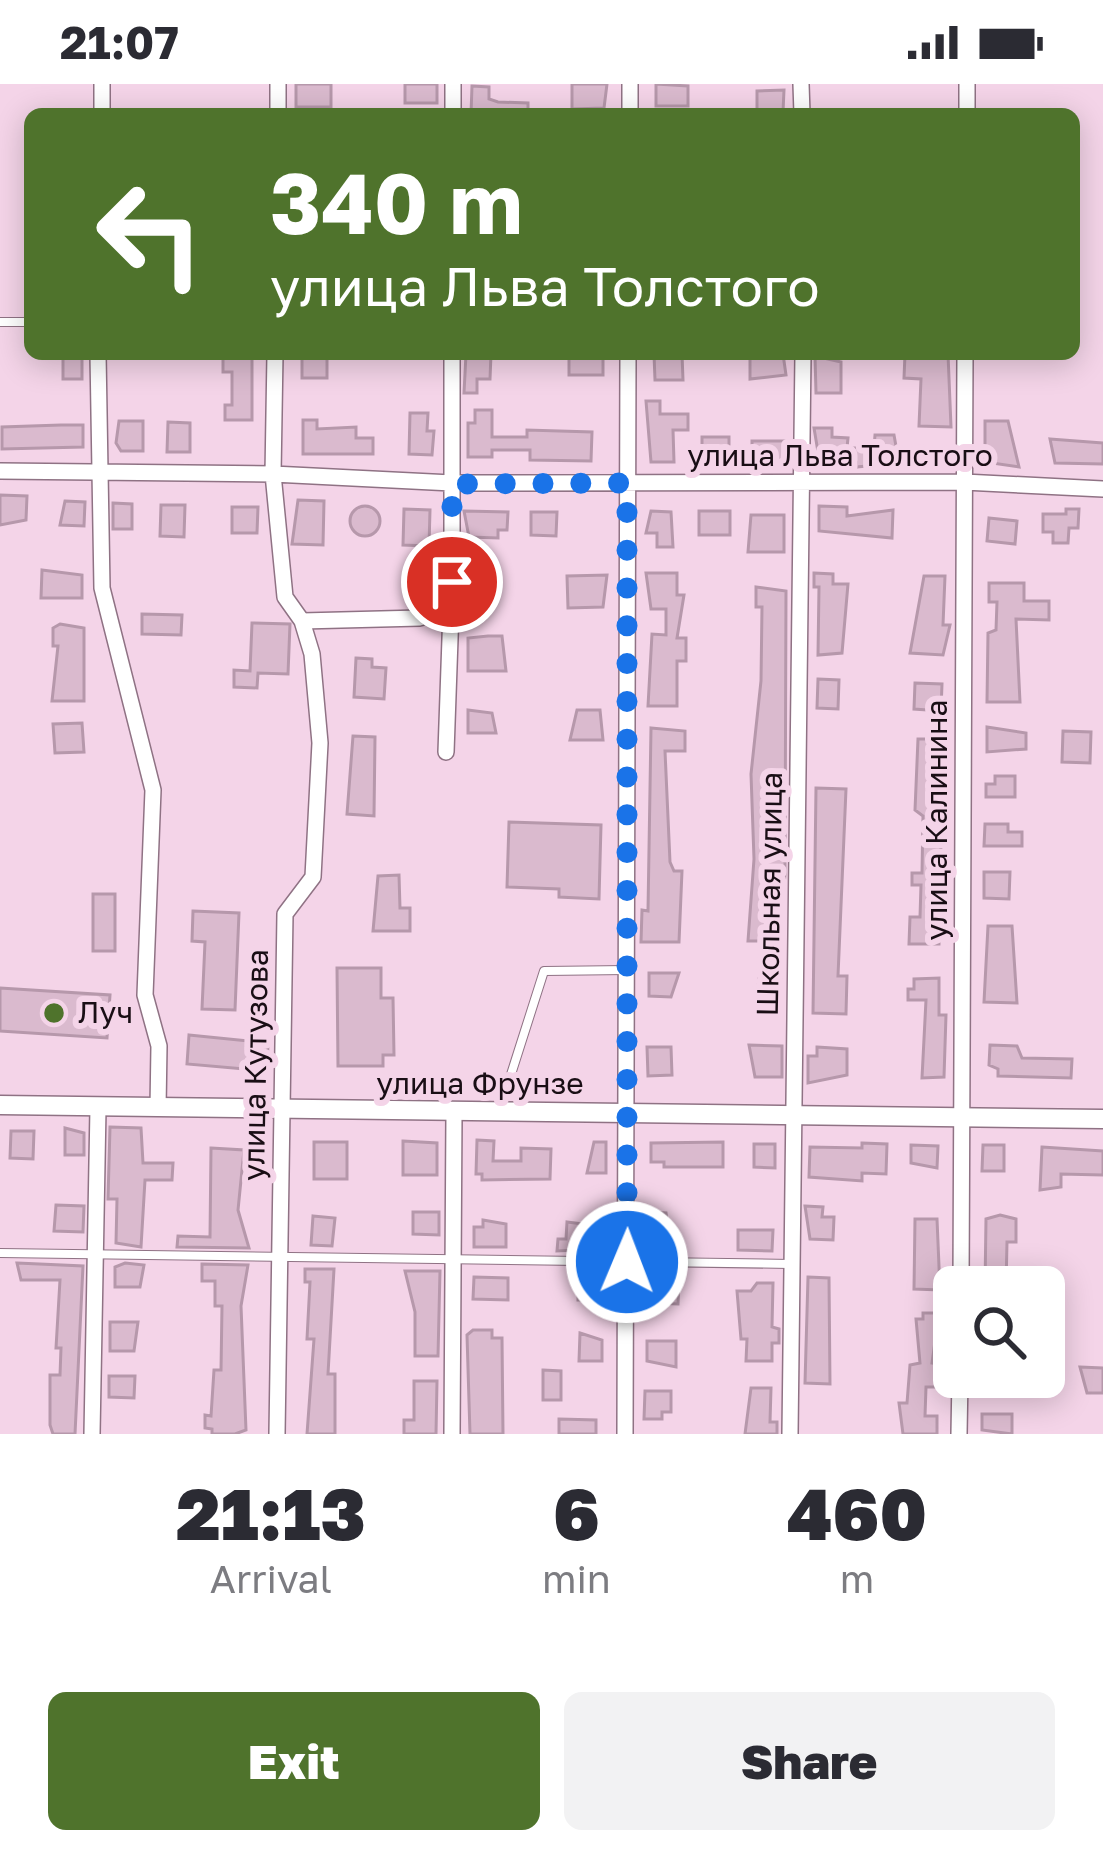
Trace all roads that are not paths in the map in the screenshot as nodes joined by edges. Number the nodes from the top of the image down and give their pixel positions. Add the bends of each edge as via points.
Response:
1 (98, 360) edge
2 (275, 360) edge
3 (452, 360) edge
4 (628, 360) edge
5 (803, 360) edge
6 (965, 360) edge
7 (0, 471) edge
8 (96, 471) junction
9 (273, 474) junction
10 (802, 482) junction
11 (964, 482) junction
12 (627, 483) junction
13 (452, 484) junction
14 (1103, 489) edge
15 (452, 582) junction
16 (302, 621) junction
17 (446, 752) dead end
18 (628, 970) junction
19 (0, 1105) edge
20 (98, 1108) junction
21 (158, 1108) junction
22 (282, 1113) junction
23 (454, 1113) junction
24 (499, 1113) junction
25 (629, 1115) junction
26 (794, 1117) junction
27 (963, 1118) junction
28 (1103, 1119) edge
29 (0, 1253) edge
30 (95, 1255) junction
31 (280, 1259) junction
32 (453, 1261) junction
33 (627, 1262) junction
34 (792, 1264) junction
35 (961, 1266) edge
36 (959, 1398) edge
37 (92, 1434) edge
38 (277, 1434) edge
39 (452, 1434) edge
40 (625, 1434) edge
41 (790, 1434) edge
42 (959, 1434) edge

1 - 8 street
2 - 9 street, улица Кутузова
3 - 13 street
4 - 12 street
5 - 10 street, Школьная улица
6 - 11 street, улица Калинина
7 - 8 street, улица Льва Толстого
8 - 9 street, улица Льва Толстого
8 - 21 street via 102,588 153,790 146,995 159,1046
9 - 13 street, улица Льва Толстого
9 - 16 street, улица Кутузова via 285,597
10 - 11 street, улица Льва Толстого
10 - 12 street, улица Льва Толстого
10 - 26 street, Школьная улица
11 - 14 street, улица Льва Толстого
11 - 27 street, улица Калинина
12 - 13 street, улица Льва Толстого
12 - 18 street
13 - 15 street
15 - 16 street via 420,618
15 - 17 street
16 - 22 street, улица Кутузова via 320,743 317,841 313,877 285,914
18 - 24 lane via 544,971
18 - 25 street
19 - 20 street, улица Фрунзе
20 - 21 street, улица Фрунзе
20 - 30 street
21 - 22 street, улица Фрунзе
22 - 23 street, улица Фрунзе
22 - 31 street, улица Кутузова
23 - 24 street, улица Фрунзе
23 - 32 street
24 - 25 street, улица Фрунзе
25 - 26 street, улица Фрунзе
25 - 33 street
26 - 27 street, улица Фрунзе
26 - 34 street, Школьная улица
27 - 28 street, улица Фрунзе
27 - 35 street, улица Калинина
29 - 30 lane
30 - 31 lane
30 - 37 street
31 - 32 lane
31 - 38 street, улица Кутузова
32 - 33 lane
32 - 39 street
33 - 34 lane
33 - 40 street
34 - 41 street, Школьная улица
36 - 42 street

